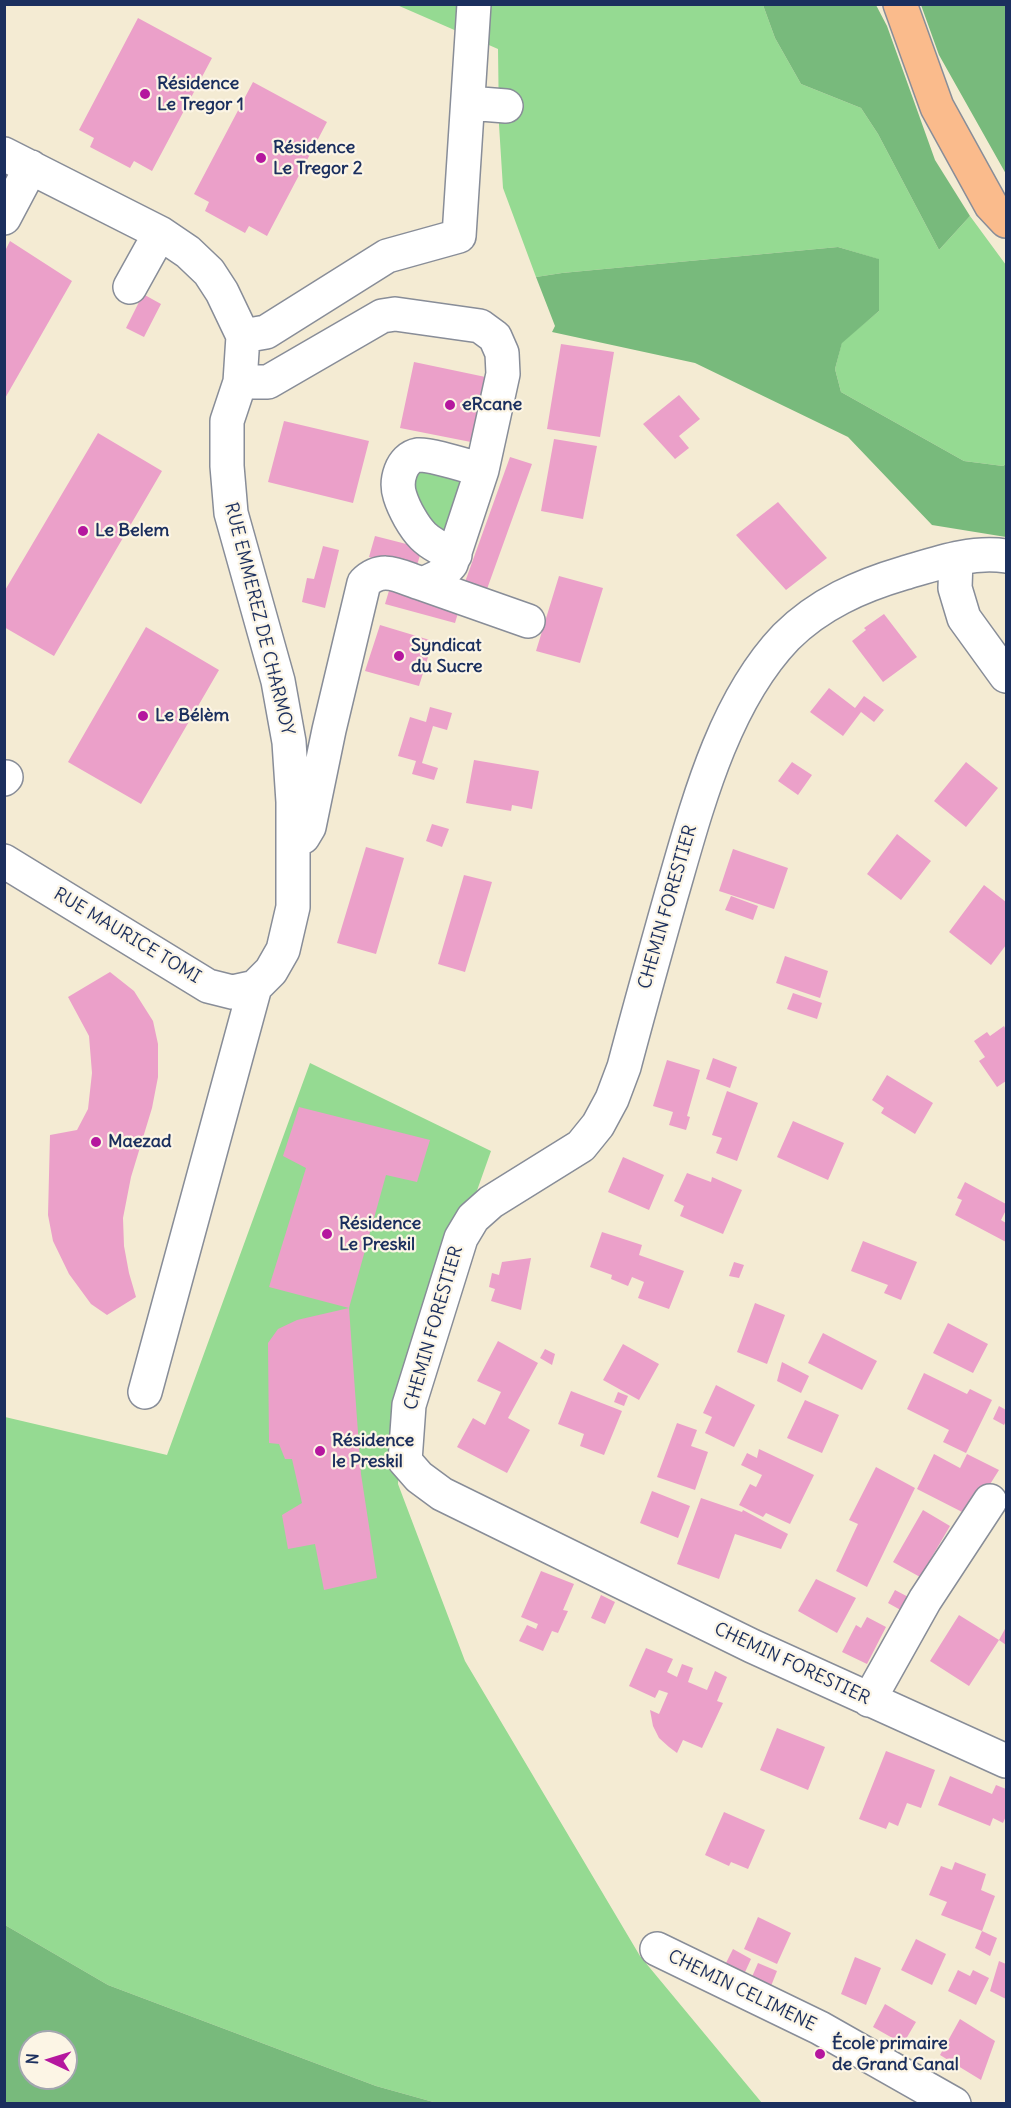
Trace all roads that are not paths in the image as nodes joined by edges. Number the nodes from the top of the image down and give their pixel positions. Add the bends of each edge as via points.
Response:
1 (474, 4) edge
2 (900, 4) edge
3 (468, 103) junction
4 (506, 106) dead end
5 (18, 160) edge
6 (4, 218) edge
7 (1006, 220) edge
8 (160, 233) junction
9 (130, 287) dead end
10 (243, 336) junction
11 (240, 382) junction
12 (482, 470) junction
13 (455, 555) junction
14 (1006, 556) edge
15 (956, 559) junction
16 (423, 584) junction
17 (528, 621) dead end
18 (1006, 676) edge
19 (293, 850) junction
20 (4, 861) edge
21 (255, 987) junction
22 (145, 1392) dead end
23 (990, 1501) dead end
24 (869, 1700) junction
25 (1006, 1761) edge
26 (657, 1949) dead end
27 (954, 2103) edge

1 - 3 street
2 - 7 main road via 937,107 991,205
3 - 4 street
3 - 10 street via 459,236 387,256 266,332
5 - 6 street
5 - 8 street, RUE EMMEREZ DE CHARMOY
8 - 9 street
8 - 10 street, RUE EMMEREZ DE CHARMOY via 209,272
10 - 11 street, RUE EMMEREZ DE CHARMOY
11 - 12 street via 268,382 381,316 395,314 480,326 495,337 502,352 503,374
11 - 19 street, RUE EMMEREZ DE CHARMOY via 227,421 231,513 278,681 290,742
12 - 13 street
12 - 13 street via 421,455 403,464 399,495 410,516 429,542
13 - 16 street via 440,576
14 - 15 street, CHEMIN FORESTIER via 972,555
15 - 18 street via 955,588 964,618
15 - 24 street, CHEMIN FORESTIER via 869,583 823,606 786,638 753,681 726,729 696,809 612,1099 581,1146 491,1202 473,1218 461,1238 409,1405 405,1461 442,1494
16 - 17 street
16 - 19 street via 382,572 372,574 364,583 309,827
19 - 21 street, RUE EMMEREZ DE CHARMOY via 293,907 283,950 271,972
20 - 21 street, RUE MAURICE TOMI via 208,986 232,992
21 - 22 street
23 - 24 street via 925,1600
24 - 25 street, CHEMIN FORESTIER
26 - 27 street, CHEMIN CELIMENE via 820,2028

